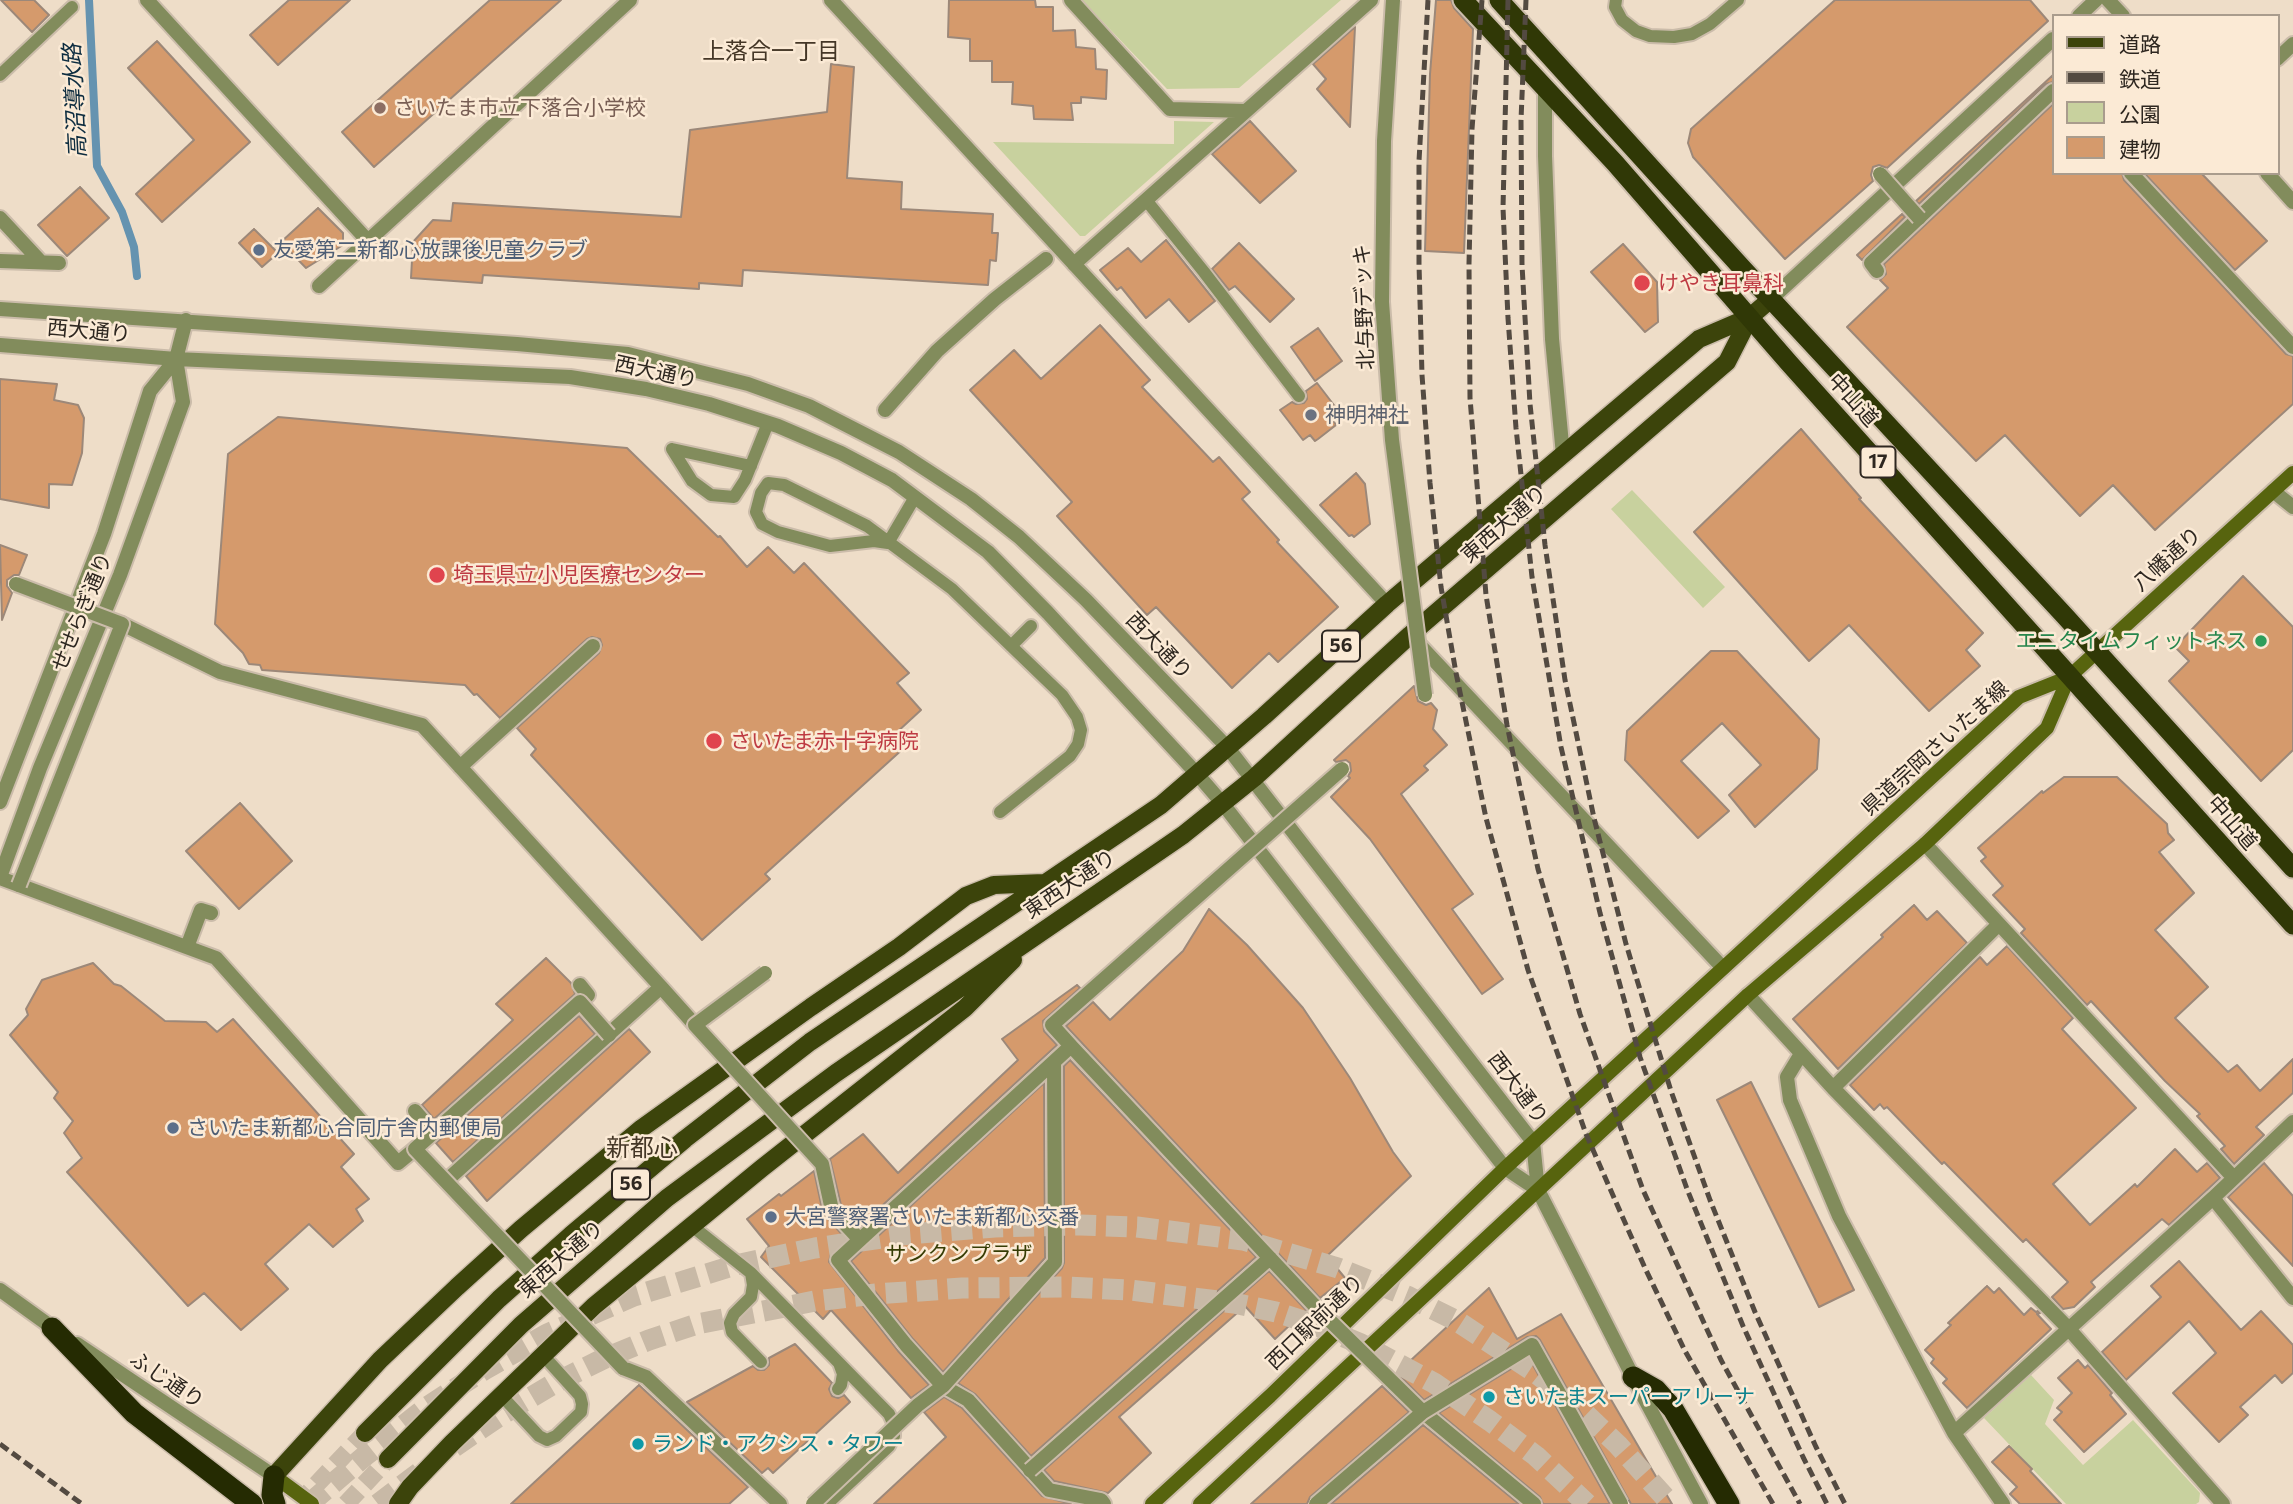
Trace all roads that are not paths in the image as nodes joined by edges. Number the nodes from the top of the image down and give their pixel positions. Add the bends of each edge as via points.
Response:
1 (146, 0) edge
2 (630, 0) edge
3 (831, 0) edge
4 (1071, 0) edge
5 (1371, 0) edge
6 (1393, 0) edge
7 (1463, 0) edge
8 (1499, 0) edge
9 (1616, 0) edge
10 (1721, 0) edge
11 (1738, 0) edge
12 (2096, 0) edge
13 (2108, 0) edge
14 (72, 7) dead end
15 (2081, 14) edge
16 (2121, 14) edge
17 (1710, 24) junction
18 (2052, 40) edge
19 (2293, 44) edge
20 (2279, 57) edge
21 (0, 75) edge
22 (1545, 87) junction
23 (2052, 92) edge
24 (1246, 111) junction
25 (1880, 174) dead end
26 (2132, 175) edge
27 (2269, 175) edge
28 (1146, 200) junction
29 (2293, 202) edge
30 (0, 218) edge
31 (1919, 218) junction
32 (368, 241) junction
33 (1046, 259) dead end
34 (0, 261) edge
35 (40, 261) junction
36 (59, 263) dead end
37 (1074, 264) junction
38 (1877, 271) dead end
39 (319, 286) dead end
40 (1771, 299) junction
41 (0, 309) edge
42 (1750, 317) junction
43 (186, 320) junction
44 (0, 345) edge
45 (2293, 347) edge
46 (176, 359) junction
47 (1299, 396) dead end
48 (885, 410) dead end
49 (768, 423) junction
50 (1563, 455) junction
51 (751, 466) junction
52 (2293, 473) edge
53 (2273, 491) junction
54 (915, 497) junction
55 (2293, 506) edge
56 (888, 543) junction
57 (16, 584) dead end
58 (1387, 604) junction
59 (122, 624) junction
60 (1031, 626) dead end
61 (1410, 635) junction
62 (593, 646) dead end
63 (1011, 646) junction
64 (2097, 651) junction
65 (2069, 677) junction
66 (1425, 695) dead end
67 (1228, 748) junction
68 (460, 767) junction
69 (1342, 769) dead end
70 (1198, 775) junction
71 (1254, 778) junction
72 (0, 802) edge
73 (1223, 804) junction
74 (1000, 812) dead end
75 (1925, 844) junction
76 (2293, 868) edge
77 (0, 877) edge
78 (1045, 883) junction
79 (19, 885) junction
80 (211, 914) dead end
81 (1998, 925) junction
82 (2293, 925) edge
83 (1042, 932) junction
84 (187, 947) junction
85 (1723, 968) junction
86 (765, 973) dead end
87 (580, 985) dead end
88 (661, 987) junction
89 (1748, 995) junction
90 (579, 1002) junction
91 (695, 1025) junction
92 (609, 1035) junction
93 (1071, 1046) junction
94 (1801, 1054) junction
95 (1054, 1062) junction
96 (1833, 1088) junction
97 (415, 1111) dead end
98 (2293, 1122) edge
99 (433, 1132) junction
100 (1533, 1142) junction
101 (415, 1149) junction
102 (1505, 1168) junction
103 (2233, 1177) junction
104 (446, 1181) junction
105 (1538, 1190) junction
106 (2213, 1198) junction
107 (692, 1226) junction
108 (860, 1240) junction
109 (1270, 1258) junction
110 (751, 1273) junction
111 (0, 1290) edge
112 (2293, 1298) edge
113 (52, 1328) junction
114 (2068, 1328) junction
115 (542, 1354) junction
116 (761, 1362) dead end
117 (839, 1362) junction
118 (1633, 1377) junction
119 (943, 1386) junction
120 (838, 1389) dead end
121 (500, 1395) junction
122 (1423, 1412) junction
123 (365, 1433) tunnel mouth
124 (1954, 1433) junction
125 (388, 1459) tunnel mouth
126 (1030, 1469) junction
127 (274, 1476) junction
128 (2217, 1502) edge
129 (252, 1504) edge
130 (275, 1504) edge
131 (312, 1504) edge
132 (398, 1504) edge
133 (779, 1504) edge
134 (813, 1504) edge
135 (827, 1504) edge
136 (1104, 1504) edge
137 (1152, 1504) edge
138 (1200, 1504) edge
139 (1316, 1504) edge
140 (1534, 1504) edge
141 (1621, 1504) edge
142 (1701, 1504) edge
143 (1729, 1504) edge
144 (2003, 1504) edge

1 - 32 street
2 - 32 street
3 - 37 street
4 - 24 street via 1170,109
5 - 24 street
6 - 66 street, 北与野デッキ, bridge via 1384,142 1382,302 1392,440
7 - 22 highway, 中山道 / 17
8 - 40 highway, 中山道 / 17
9 - 17 lane via 1622,20 1650,36 1692,34
10 - 17 lane
11 - 17 lane
12 - 15 street
13 - 16 street
14 - 21 lane
18 - 40 street
19 - 20 street
22 - 42 highway, 中山道 / 17
22 - 50 street via 1552,339
23 - 31 street
24 - 28 street
25 - 31 street, bridge
26 - 45 street
27 - 29 street
28 - 37 street
28 - 47 lane
30 - 35 street
31 - 38 street via 1871,263
32 - 39 street
33 - 48 street via 937,351
34 - 35 street
35 - 36 street
37 - 58 street
40 - 42 main road, 東西大通り / 56
40 - 64 highway, 中山道 / 17
41 - 43 street, 西大通り
42 - 50 main road, 東西大通り / 56 via 1699,339
42 - 61 main road, 東西大通り / 56 via 1727,362
42 - 65 highway, 中山道 / 17
43 - 46 street, せせらぎ通り
43 - 67 street, 西大通り via 628,354 748,384 809,406 929,471 1019,537
44 - 46 street, 西大通り
46 - 49 street, 西大通り via 570,377 646,389
46 - 72 street, せせらぎ通り via 150,391 104,534
46 - 77 street, せせらぎ通り via 183,402
49 - 51 lane
49 - 54 street, 西大通り via 841,453
50 - 58 main road, 東西大通り / 56
51 - 51 lane via 734,497 711,495 692,481 672,449
52 - 53 main road, 八幡通り
53 - 55 street
53 - 64 main road, 八幡通り
54 - 56 lane
54 - 70 street, 西大通り via 988,552
56 - 56 lane via 830,546 778,532 762,524 756,512 761,492 768,483 783,485 867,526
56 - 63 lane via 952,589
57 - 59 street, bridge
58 - 67 main road, 東西大通り / 56
59 - 68 street via 220,672 422,725
59 - 79 street, bridge
60 - 63 lane
61 - 71 main road, 東西大通り / 56
61 - 85 street
62 - 68 street
63 - 74 lane via 1062,695 1081,730 1070,756
64 - 65 main road, 八幡通り
64 - 76 highway, 中山道 / 17
65 - 75 main road via 2047,728
65 - 82 highway, 中山道 / 17
65 - 85 main road, 県道宗岡さいたま線 via 2019,697
67 - 70 main road, 東西大通り / 56
67 - 71 street, 西大通り
68 - 88 street
69 - 93 street, bridge via 1052,1025
70 - 73 street, 西大通り
70 - 78 main road, 東西大通り / 56
71 - 73 main road, 東西大通り / 56
71 - 100 street, 西大通り
73 - 83 main road, 東西大通り / 56
73 - 102 street, 西大通り
75 - 81 street
75 - 89 main road
77 - 79 street
78 - 123 main road, 東西大通り / 56 via 810,1042 685,1139 499,1299
78 - 127 main road via 993,885 966,895 642,1128 457,1287 380,1360
79 - 84 street
80 - 84 street via 201,911
81 - 96 street
81 - 103 street
83 - 107 main road via 965,1008
83 - 125 main road, 東西大通り / 56 via 836,1073 667,1198 521,1325
84 - 101 street via 216,958 398,1163
85 - 100 main road, 県道宗岡さいたま線
86 - 91 street, bridge
87 - 90 street via 588,995
88 - 91 street
88 - 92 street
89 - 94 street
89 - 105 main road
90 - 92 street, bridge
90 - 99 street, bridge
91 - 108 street, bridge via 822,1164 832,1210
92 - 104 street
93 - 95 street, bridge
93 - 109 street, bridge
94 - 96 street
94 - 124 street via 1787,1077 1790,1100 1839,1216
95 - 108 street, bridge
95 - 119 street, bridge via 1055,1262
96 - 114 street
97 - 99 street
98 - 103 street
99 - 101 street, bridge
100 - 102 main road, 県道宗岡さいたま線
100 - 105 street, 西大通り
101 - 104 street, bridge
102 - 105 street, 西大通り
102 - 137 main road, 西口駅前通り
103 - 106 street
104 - 133 street, bridge via 623,1368 646,1377
105 - 118 street
105 - 138 main road
106 - 112 street
106 - 114 street
107 - 110 lane
107 - 115 main road
108 - 119 street, bridge via 838,1260
109 - 122 street, bridge
109 - 126 street, bridge
110 - 116 lane via 751,1297 730,1323 732,1332
110 - 117 lane
111 - 113 street, ふじ通り
113 - 127 street, ふじ通り
113 - 129 highway via 134,1413
114 - 124 street
114 - 128 street
115 - 121 main road
115 - 121 lane via 580,1396 581,1412 547,1440
117 - 120 lane
117 - 135 lane via 889,1415 894,1436
118 - 142 street
118 - 143 highway via 1656,1390 1674,1409
119 - 126 street via 968,1400
119 - 134 street, bridge
121 - 132 main road via 422,1473
122 - 139 street, bridge
122 - 140 street
122 - 141 street, bridge via 1532,1345
124 - 144 street
126 - 136 street via 1049,1490
127 - 130 highway
127 - 131 main road, ふじ通り

